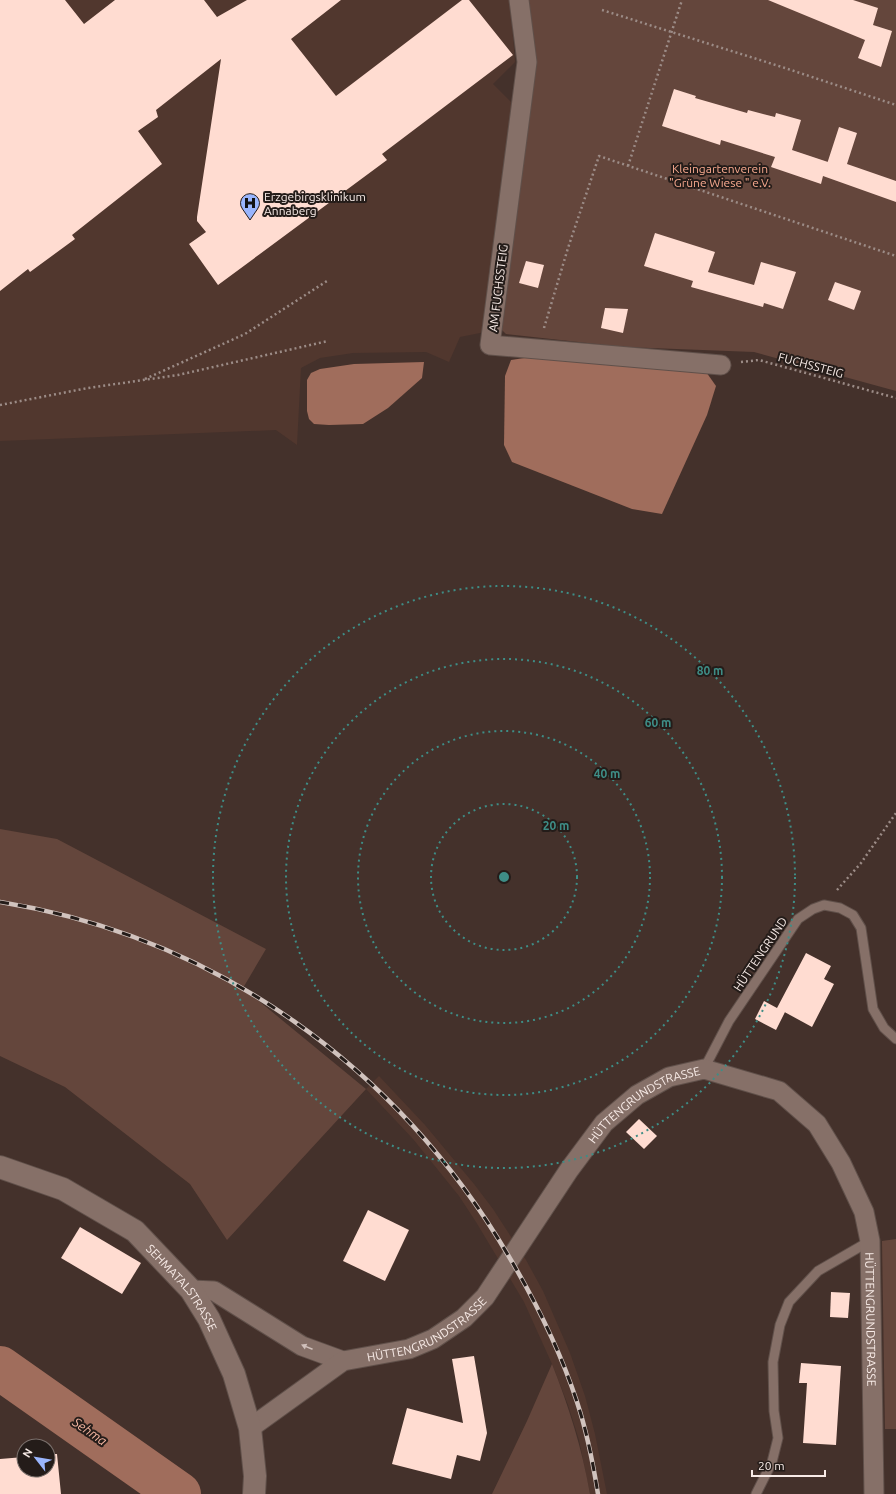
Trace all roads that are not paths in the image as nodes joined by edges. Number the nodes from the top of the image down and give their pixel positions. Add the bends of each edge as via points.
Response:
1 (519, 0) edge
2 (721, 365) road end
3 (896, 1039) edge
4 (704, 1069) junction
5 (0, 1167) edge
6 (870, 1241) junction
7 (191, 1290) junction
8 (343, 1361) junction
9 (250, 1428) junction
10 (254, 1494) edge
11 (756, 1494) edge
12 (874, 1494) edge

1 - 2 street, AM FUCHSSTEIG via 527,62 490,345
3 - 4 lane, HÜTTENGRUND via 884,1028 873,1009 861,928 852,916 840,908 824,905 798,919 729,1021
4 - 6 street, HÜTTENGRUNDSTRASSE via 779,1091 817,1124 841,1163 864,1212
4 - 8 street, HÜTTENGRUNDSTRASSE via 669,1077 637,1095 604,1123 569,1170 485,1297 464,1318 433,1339 409,1349
5 - 7 main road, SEHMATALSTRASSE via 63,1189 135,1231
6 - 11 lane via 818,1271 789,1302 780,1325 773,1362 774,1411 778,1438 772,1462
6 - 12 street, HÜTTENGRUNDSTRASSE
8 -> 7 street via 302,1346 214,1290
7 - 9 main road, SEHMATALSTRASSE via 209,1319 234,1374
8 - 9 street, HÜTTENGRUNDSTRASSE
9 - 10 main road, SEHMATALSTRASSE via 255,1476

